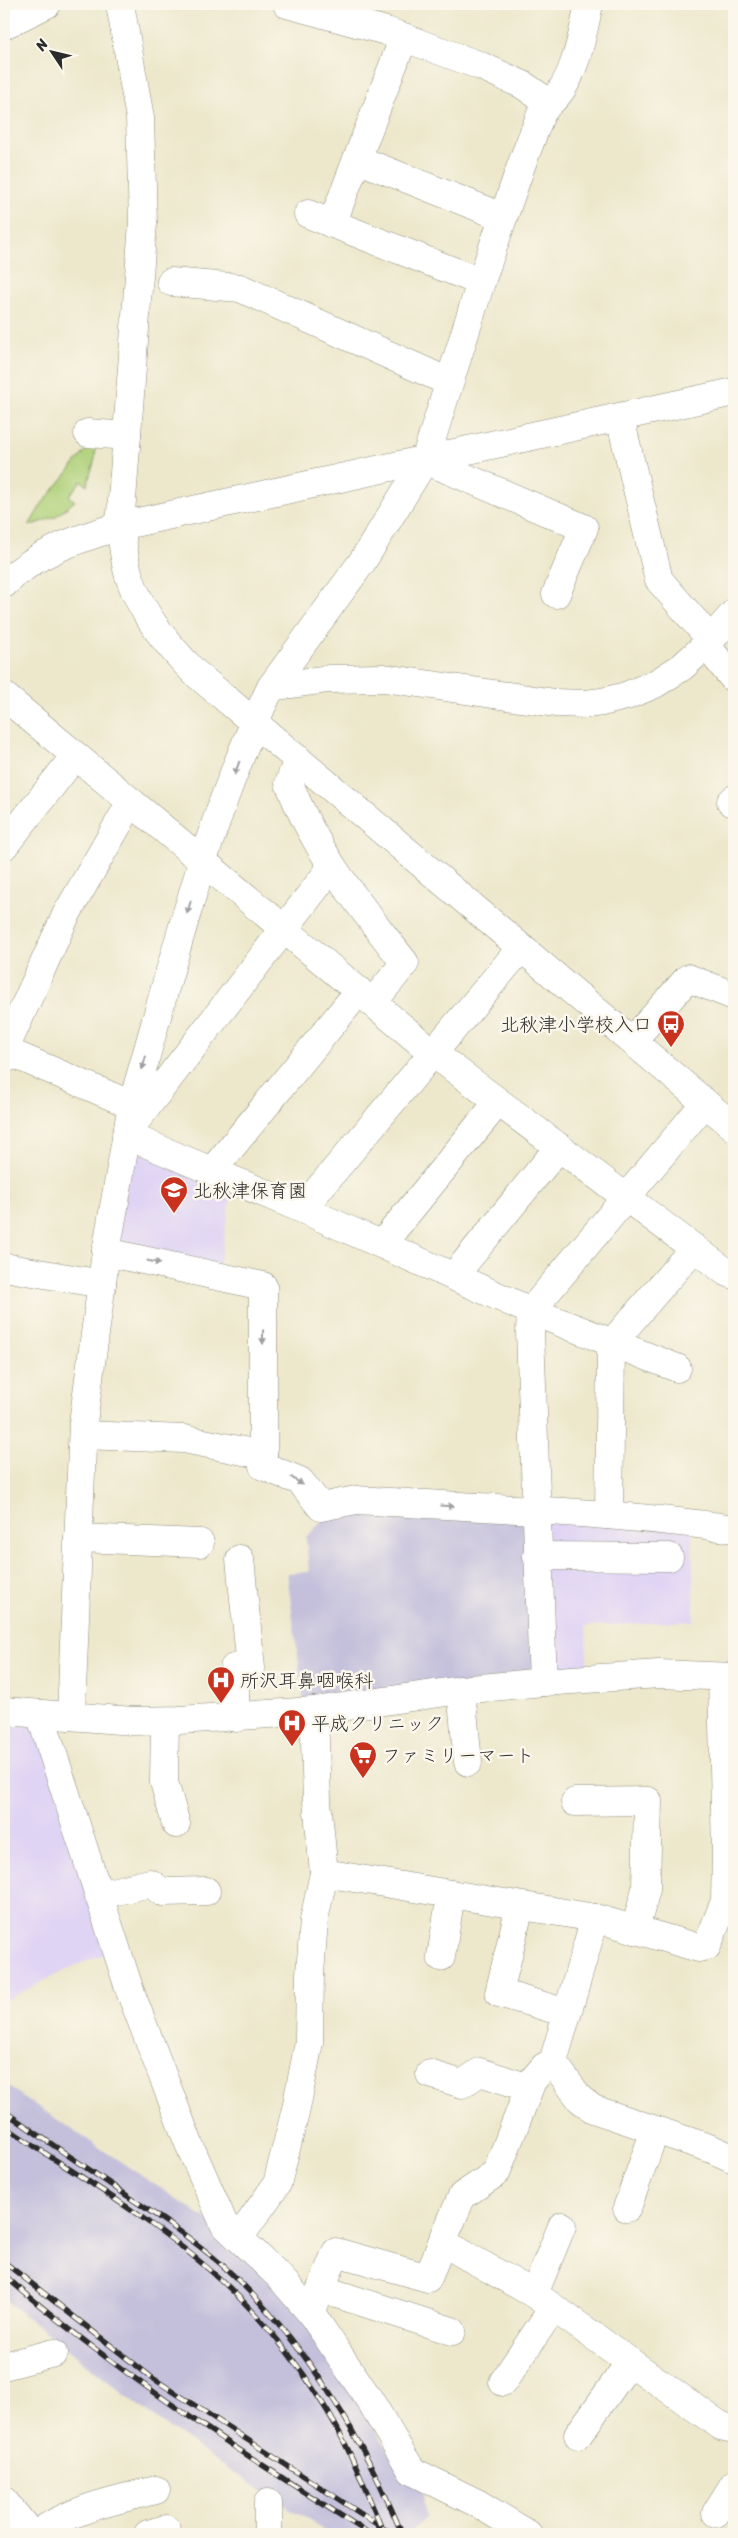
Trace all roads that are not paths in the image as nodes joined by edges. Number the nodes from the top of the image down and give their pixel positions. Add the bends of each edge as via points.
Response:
1 (47, 4) edge
2 (120, 4) edge
3 (287, 4) edge
4 (589, 4) edge
5 (4, 25) edge
6 (404, 38) junction
7 (549, 103) junction
8 (358, 158) junction
9 (503, 217) junction
10 (171, 282) dead end
11 (481, 282) junction
12 (450, 382) junction
13 (734, 392) edge
14 (620, 418) junction
15 (88, 433) dead end
16 (126, 436) junction
17 (425, 460) junction
18 (120, 526) junction
19 (4, 584) edge
20 (556, 594) dead end
21 (734, 613) edge
22 (708, 642) junction
23 (733, 678) edge
24 (270, 687) junction
25 (4, 696) edge
26 (254, 722) junction
27 (76, 756) junction
28 (298, 759) junction
29 (131, 802) junction
30 (4, 846) edge
31 (203, 860) junction
32 (331, 868) junction
33 (283, 927) junction
34 (521, 948) junction
35 (366, 996) junction
36 (734, 996) edge
37 (632, 1041) junction
38 (4, 1053) edge
39 (434, 1053) junction
40 (498, 1102) junction
41 (705, 1103) junction
42 (132, 1105) junction
43 (734, 1127) edge
44 (126, 1135) junction
45 (559, 1148) junction
46 (212, 1171) junction
47 (626, 1198) junction
48 (302, 1209) junction
49 (382, 1244) junction
50 (694, 1248) junction
51 (106, 1252) junction
52 (4, 1267) edge
53 (734, 1274) edge
54 (454, 1276) junction
55 (102, 1284) junction
56 (531, 1311) junction
57 (612, 1344) junction
58 (677, 1368) dead end
59 (83, 1436) junction
60 (263, 1454) junction
61 (536, 1512) junction
62 (608, 1515) junction
63 (734, 1529) edge
64 (78, 1538) junction
65 (200, 1543) dead end
66 (538, 1556) junction
67 (669, 1556) dead end
68 (240, 1559) dead end
69 (728, 1677) edge
70 (543, 1682) junction
71 (461, 1690) junction
72 (4, 1711) edge
73 (314, 1711) junction
74 (40, 1714) junction
75 (71, 1716) junction
76 (236, 1718) junction
77 (165, 1721) junction
78 (468, 1762) dead end
79 (575, 1802) dead end
80 (176, 1824) dead end
81 (324, 1873) junction
82 (206, 1891) dead end
83 (451, 1894) junction
84 (98, 1895) junction
85 (520, 1906) junction
86 (595, 1918) junction
87 (635, 1930) junction
88 (441, 1957) dead end
89 (567, 2013) junction
90 (553, 2062) junction
91 (430, 2074) dead end
92 (529, 2088) junction
93 (655, 2130) junction
94 (734, 2159) edge
95 (627, 2208) dead end
96 (562, 2226) dead end
97 (239, 2238) junction
98 (442, 2242) junction
99 (316, 2301) junction
100 (543, 2301) junction
101 (452, 2331) dead end
102 (54, 2354) dead end
103 (630, 2362) junction
104 (4, 2366) edge
105 (502, 2382) dead end
106 (734, 2429) edge
107 (578, 2435) dead end
108 (734, 2484) edge
109 (156, 2490) dead end
110 (268, 2503) dead end
111 (6, 2511) edge
112 (716, 2513) dead end
113 (31, 2534) edge
114 (37, 2534) edge
115 (268, 2534) edge
116 (528, 2534) edge

1 - 5 street
2 - 16 street via 140,118 143,162 140,283
3 - 6 street
4 - 7 street via 581,46 558,96
6 - 7 street via 481,66 523,85
6 - 8 street
7 - 9 street via 541,114
8 - 9 street
8 - 11 street via 320,219
9 - 11 street
10 - 12 street via 240,288
11 - 12 street
12 - 17 street
13 - 14 street
14 - 17 street
14 - 22 street via 659,580
15 - 16 street
16 - 18 street
17 - 18 street
17 - 20 street via 584,528
17 - 24 street via 362,562
18 - 19 street via 45,553
18 - 26 street via 128,575 144,611 164,642
21 - 22 street
22 - 23 street
22 - 24 street via 682,667 655,684 626,696 586,704 555,703 384,678 328,679
24 - 26 street
25 - 27 street
26 - 28 street
26 -> 31 street
27 - 29 street
27 - 30 street
28 - 32 street via 288,784 298,810
28 - 34 street
29 - 31 street
29 - 38 street via 66,915
31 - 33 street
31 -> 42 street
32 - 33 street
32 - 35 street via 405,963
33 - 35 street
33 - 44 street
34 - 37 street
34 - 39 street
35 - 39 street
35 - 46 street
36 - 37 street via 688,978
37 - 41 street
38 - 42 street
39 - 40 street
39 - 48 street
40 - 45 street
40 - 49 street
41 - 43 street
41 - 47 street
42 - 44 street
44 - 46 street
44 - 51 street
45 - 47 street
45 - 54 street
46 - 48 street
47 - 50 street
47 - 56 street
48 - 49 street
49 - 54 street
50 - 53 street via 726,1272
50 - 57 street
51 - 55 street
51 -> 60 street via 263,1286
52 - 55 street
54 - 56 street
55 - 59 street
56 - 57 street
56 - 61 street
57 - 58 street
57 - 62 street
59 - 60 street via 184,1439
59 - 64 street
60 -> 61 street via 263,1466 300,1481 321,1506 356,1500
61 - 62 street
61 - 66 street
62 - 63 street
64 - 65 street
64 - 75 street
66 - 67 street
66 - 70 street
68 - 76 street via 251,1668 234,1668
69 - 70 street via 659,1674
69 - 87 street via 725,1901 707,1946 699,1948
70 - 71 street
71 - 73 street
71 - 78 street
72 - 74 street
73 - 76 street
73 - 81 street via 317,1801
74 - 75 street
74 - 84 street
75 - 77 street
76 - 77 street
77 - 80 street via 164,1782
79 - 87 street via 648,1801 646,1889
81 - 83 street
81 - 97 street via 314,1920 309,2042 296,2109 277,2184
82 - 84 street via 162,1892 150,1883
83 - 85 street
83 - 88 street
84 - 97 street via 130,1991 188,2144 224,2224
85 - 86 street
85 - 89 street via 499,1993
86 - 87 street
86 - 89 street
89 - 90 street
90 - 92 street via 544,2067
90 - 93 street via 580,2099 593,2109
91 - 92 street via 462,2084 480,2072
92 - 98 street via 496,2173 462,2196
93 - 94 street
93 - 95 street
96 - 100 street
97 - 99 street via 280,2276
98 - 99 street via 428,2278 336,2252
98 - 100 street
99 - 101 street
99 - 116 street via 369,2400 412,2471 477,2503
100 - 103 street
100 - 105 street
102 - 104 street
103 - 106 street via 721,2426
103 - 107 street
108 - 112 street
109 - 114 street via 89,2508 60,2519
110 - 115 street
111 - 113 street

